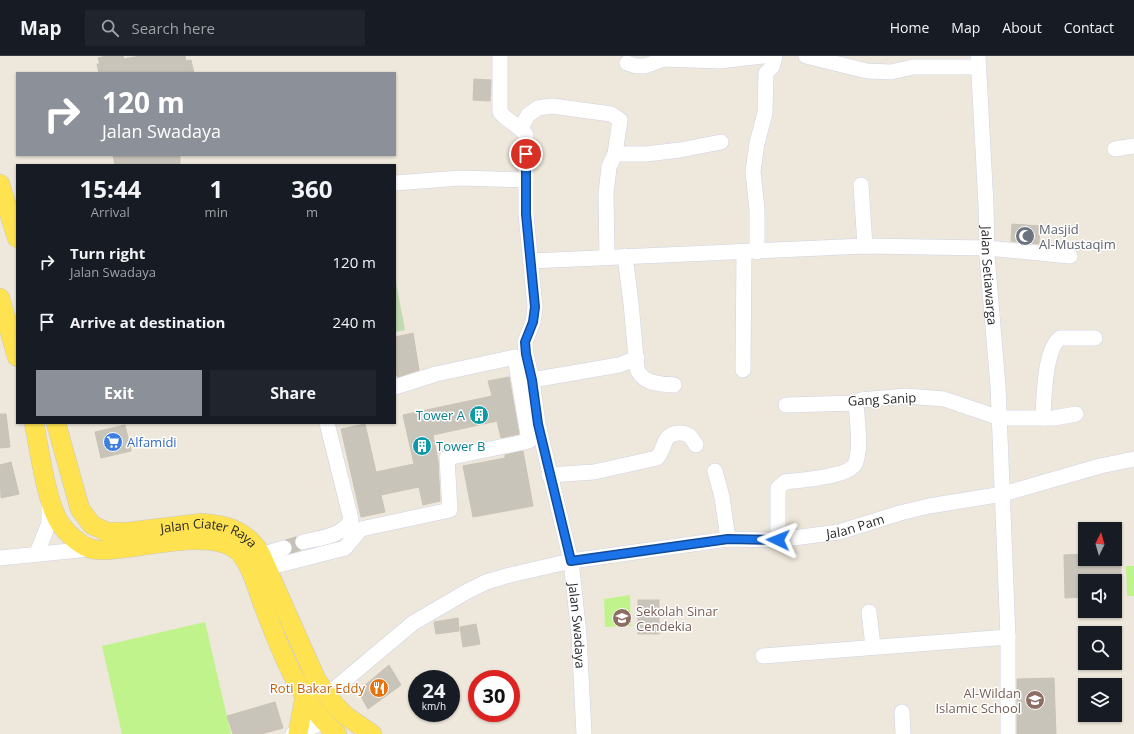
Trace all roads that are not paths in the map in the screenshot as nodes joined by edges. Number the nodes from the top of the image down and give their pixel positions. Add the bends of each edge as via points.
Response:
1 (500, 56) edge
2 (763, 56) edge
3 (775, 56) edge
4 (806, 56) edge
5 (664, 57) edge
6 (847, 60) edge
7 (978, 62) edge
8 (627, 63) dead end
9 (521, 128) junction
10 (721, 142) dead end
11 (1134, 146) edge
12 (1115, 149) dead end
13 (616, 154) junction
14 (526, 180) junction
15 (396, 183) edge
16 (0, 184) edge
17 (861, 184) dead end
18 (16, 235) edge
19 (865, 246) junction
20 (987, 248) junction
21 (751, 252) junction
22 (625, 256) junction
23 (1070, 256) dead end
24 (607, 257) junction
25 (531, 261) junction
26 (7, 308) edge
27 (1095, 338) dead end
28 (16, 352) edge
29 (637, 358) junction
30 (743, 370) dead end
31 (532, 380) junction
32 (674, 385) dead end
33 (396, 387) edge
34 (856, 402) junction
35 (786, 405) dead end
36 (1076, 414) dead end
37 (1000, 418) junction
38 (1043, 418) junction
39 (34, 424) edge
40 (56, 424) edge
41 (327, 424) edge
42 (696, 445) dead end
43 (1134, 459) edge
44 (715, 471) dead end
45 (549, 475) junction
46 (1003, 494) junction
47 (50, 497) junction
48 (728, 539) junction
49 (778, 540) junction
50 (303, 542) tunnel mouth
51 (284, 548) tunnel mouth
52 (89, 549) junction
53 (37, 553) junction
54 (0, 558) edge
55 (264, 561) junction
56 (571, 561) junction
57 (869, 612) dead end
58 (1008, 637) junction
59 (872, 646) junction
60 (763, 656) dead end
61 (305, 695) junction
62 (326, 696) junction
63 (902, 712) dead end
64 (331, 728) edge
65 (297, 734) edge
66 (372, 734) edge
67 (584, 734) edge
68 (903, 734) edge
69 (1008, 734) edge

1 - 9 street via 500,112
2 - 5 street via 719,61
3 - 21 street via 772,67 766,73 765,113 753,171 757,210
4 - 6 street
5 - 8 street via 645,66
6 - 7 street via 867,71 890,72 914,67
7 - 20 street, Jalan Setiawarga
9 - 13 street via 528,115 538,108 552,106 611,114 620,120
9 - 14 street, Jalan Swadaya via 526,135
10 - 13 street via 646,154
11 - 12 street
13 - 24 street via 609,167 606,194
14 - 15 street via 461,178
14 - 25 street, Jalan Swadaya via 526,214
16 - 18 main road
17 - 19 street
19 - 20 street
19 - 21 street
20 - 23 street
20 - 37 street, Jalan Setiawarga
21 - 22 street
21 - 30 street
22 - 24 street
22 - 29 street
24 - 25 street
25 - 31 street, Jalan Swadaya via 535,307 533,322 525,342
26 - 28 main road
27 - 38 street via 1060,338 1056,342 1051,353
29 - 31 street via 619,365
29 - 32 street via 637,369 644,379 656,384
31 - 45 street, Jalan Swadaya
33 - 55 street via 436,374 515,357 529,441 447,458 450,510 361,528 345,548
34 - 35 street, Gang Sanip
34 - 37 street, Gang Sanip via 906,396 944,399
34 - 49 street via 858,454 855,465 845,473 781,484 778,488
36 - 38 street, Gang Sanip
37 - 38 street, Gang Sanip
37 - 46 street, Jalan Setiawarga
39 - 47 main road
40 - 55 main road, Jalan Ciater Raya via 80,508 92,525 107,532 132,532 202,523 225,526 244,534 252,541
41 - 50 street via 351,519 341,532
42 - 45 street via 690,435 675,433 668,438 657,458 594,472
43 - 46 street, Jalan Pam
44 - 48 street
45 - 56 street, Jalan Swadaya
46 - 49 street, Jalan Pam via 929,506 839,532
46 - 58 street, Jalan Setiawarga
47 - 52 main road via 60,524
47 - 53 street via 49,523
48 - 49 street, Jalan Pam
48 - 56 street, Jalan Pam
51 - 55 street
52 - 53 street
52 - 61 main road, Jalan Ciater Raya via 129,548 200,539 230,545 249,568 270,622
53 - 54 street
55 - 62 main road, Jalan Ciater Raya via 309,666
56 - 62 street, Jalan Pam via 486,582 466,592 413,623
56 - 67 street, Jalan Swadaya via 579,635
57 - 59 street
58 - 59 street
58 - 69 street, Jalan Setiawarga
59 - 60 street
61 - 64 main road, Jalan Ciater Raya
61 - 65 main road
62 - 66 main road, Jalan Ciater Raya via 346,716
63 - 68 street
64 - 65 street

